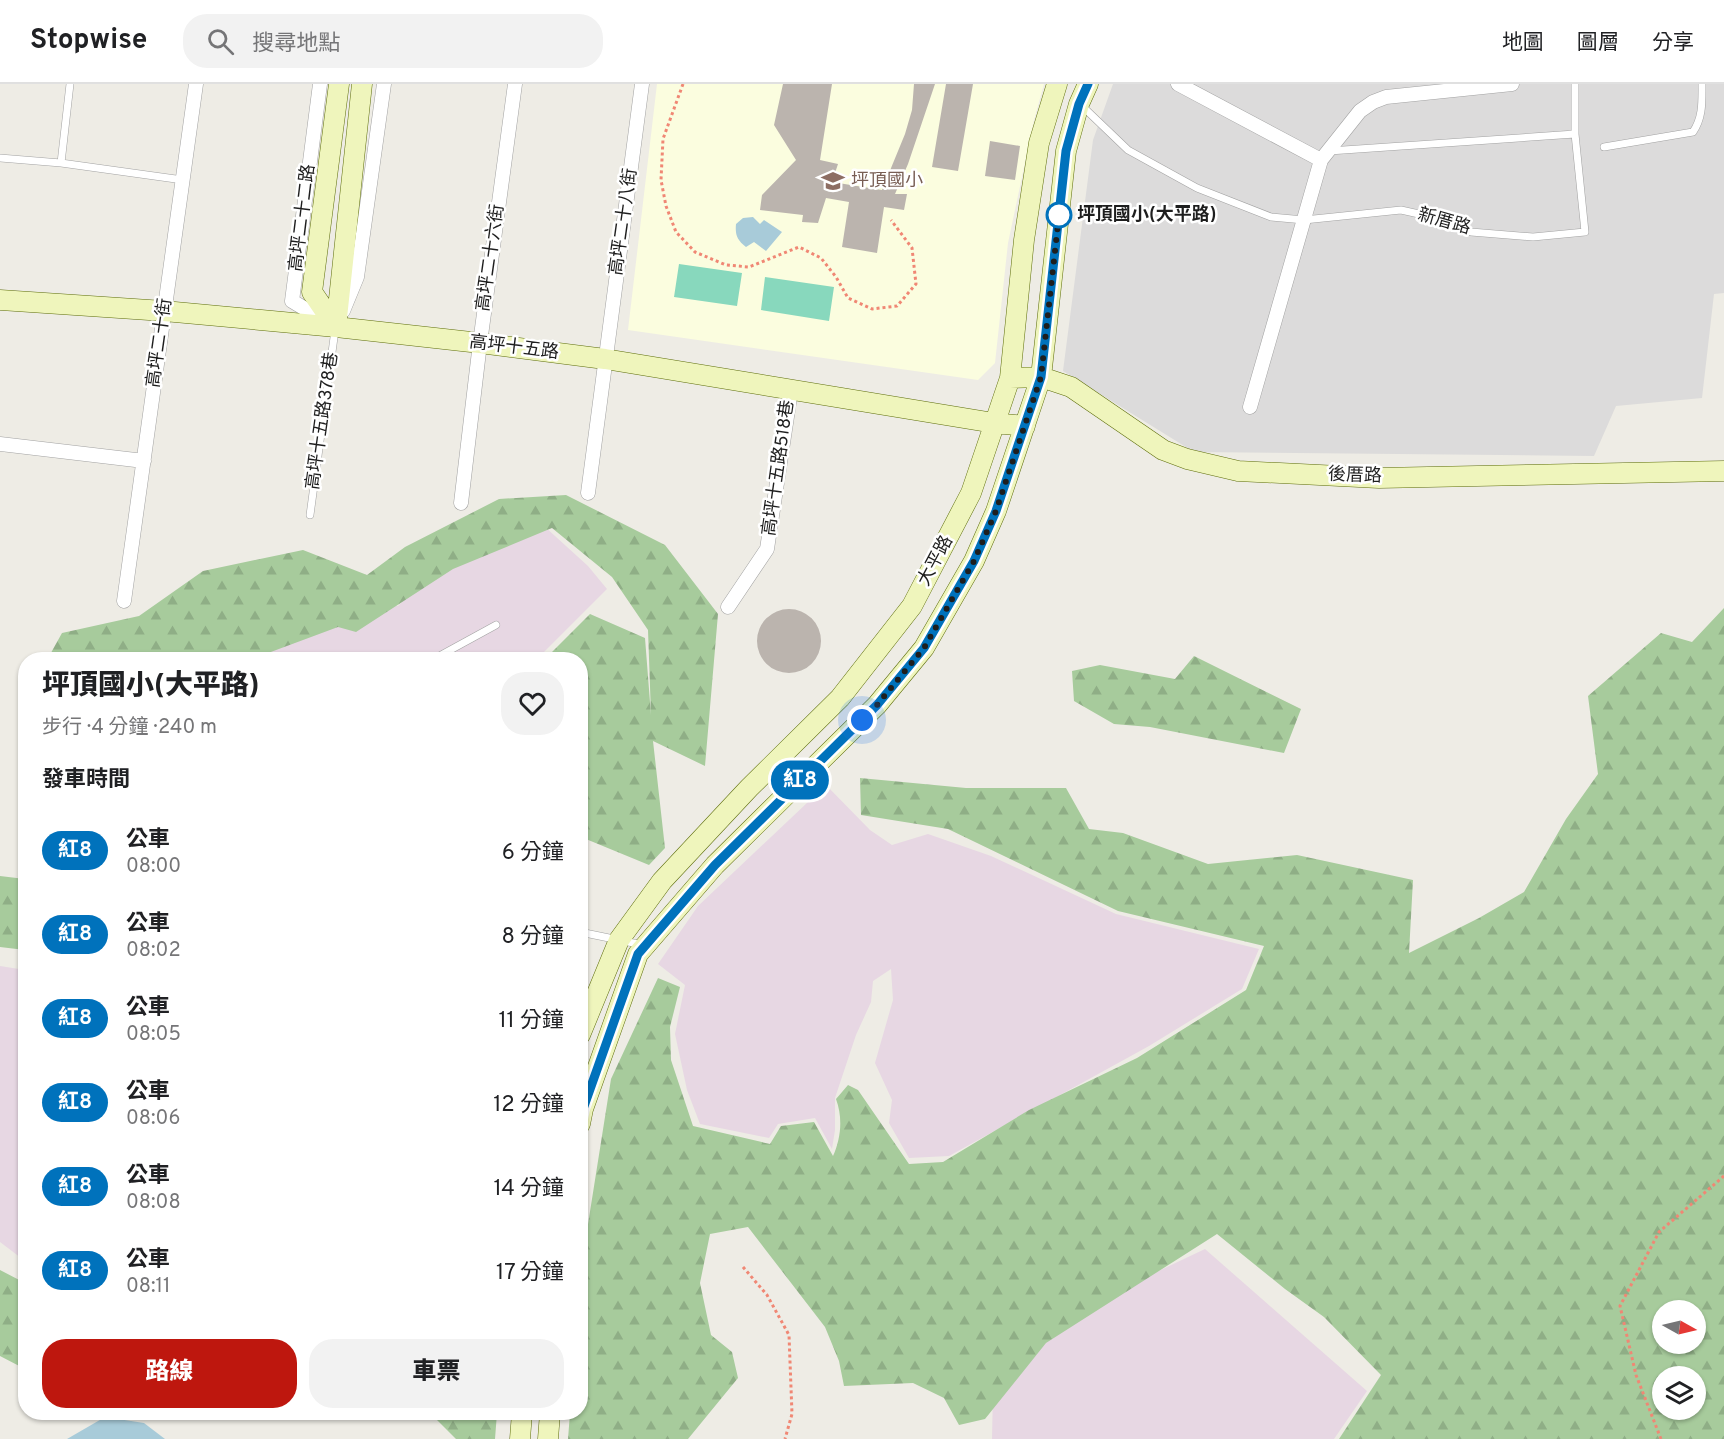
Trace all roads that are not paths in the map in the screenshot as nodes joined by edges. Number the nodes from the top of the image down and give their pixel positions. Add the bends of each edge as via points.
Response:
1 (70, 84) edge
2 (196, 84) edge
3 (320, 84) edge
4 (339, 84) edge
5 (362, 84) edge
6 (384, 84) edge
7 (515, 84) edge
8 (642, 84) edge
9 (1057, 84) edge
10 (1088, 84) edge
11 (1178, 84) edge
12 (1512, 84) edge
13 (1575, 84) edge
14 (1702, 84) edge
15 (1079, 104) junction
16 (1575, 134) junction
17 (1604, 147) dead end
18 (1325, 155) junction
19 (0, 158) edge
20 (61, 163) junction
21 (183, 180) junction
22 (1304, 220) junction
23 (0, 300) edge
24 (164, 311) junction
25 (336, 327) junction
26 (480, 343) junction
27 (605, 359) junction
28 (1041, 377) junction
29 (1010, 378) junction
30 (791, 390) junction
31 (1250, 407) dead end
32 (994, 423) junction
33 (1025, 426) junction
34 (0, 444) edge
35 (144, 461) junction
36 (1724, 471) edge
37 (588, 492) dead end
38 (461, 503) dead end
39 (309, 515) dead end
40 (124, 601) dead end
41 (728, 607) dead end
42 (496, 625) dead end
43 (447, 652) edge
44 (588, 934) edge
45 (618, 940) junction
46 (642, 950) junction
47 (588, 1015) edge
48 (588, 1096) edge
49 (521, 1420) edge
50 (549, 1420) edge
51 (520, 1439) edge
52 (548, 1439) edge

1 - 20 lane
2 - 21 street, 高坪二十街
3 - 25 street, 高坪二十二路 via 292,301
4 - 25 street, 高坪二十二路 via 312,292
5 - 25 street
6 - 25 street via 357,277
7 - 26 street, 高坪二十六街
8 - 27 street, 高坪二十八街
9 - 29 street, 大平路 via 1039,143 1024,240
10 - 15 street, 大平路
11 - 18 street
12 - 18 street via 1386,97 1360,111
13 - 16 lane
14 - 17 lane via 1701,117 1693,132
15 - 22 lane, 新厝路 via 1128,150 1197,188 1271,217
15 - 28 street, 大平路 via 1066,151
16 - 18 lane
16 - 22 lane, 新厝路 via 1585,232 1533,237 1471,232 1401,210
18 - 22 street
19 - 20 lane
20 - 21 lane
21 - 24 street, 高坪二十街
22 - 31 street
23 - 24 street, 高坪十五路
24 - 25 street, 高坪十五路
24 - 35 street, 高坪二十街
25 - 26 street, 高坪十五路
25 - 39 lane, 高坪十五路378巷
26 - 27 street, 高坪十五路
26 - 38 street, 高坪二十六街
27 - 30 street, 高坪十五路
27 - 37 street, 高坪二十八街
28 - 29 street, 後厝路
28 - 33 street, 大平路
28 - 36 street, 後厝路 via 1071,387 1163,450 1238,471 1379,478
29 - 32 street, 大平路
30 - 32 street, 高坪十五路
30 - 41 street, 高坪十五路518巷 via 767,549
32 - 33 street, 高坪十五路
32 - 45 street, 大平路 via 971,493 912,606 840,698 670,873
33 - 46 street, 大平路 via 974,561 924,648 877,705 715,865
34 - 35 street
35 - 40 street, 高坪二十街
42 - 43 lane
44 - 45 lane
45 - 46 lane
45 - 47 street
46 - 48 street
49 - 51 street
50 - 52 street

